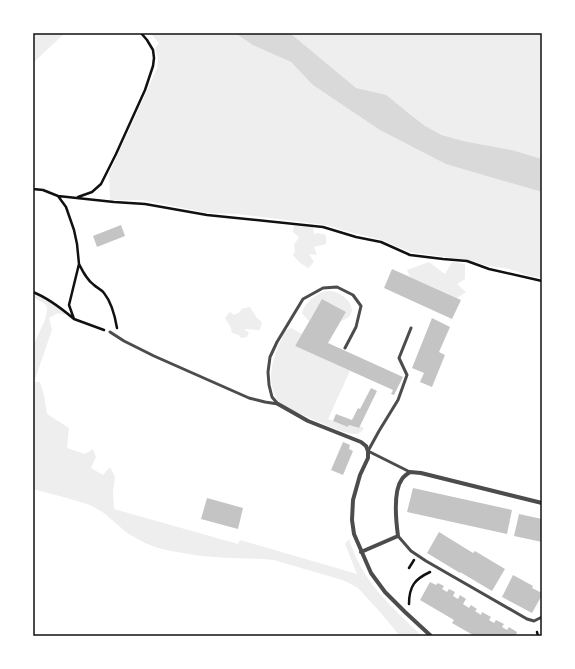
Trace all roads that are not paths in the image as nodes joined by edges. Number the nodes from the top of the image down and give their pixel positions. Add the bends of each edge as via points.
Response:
1 (411, 328) dead end
2 (110, 332) road end
3 (345, 348) dead end
4 (278, 404) junction
5 (368, 451) junction
6 (410, 472) junction
7 (542, 503) edge
8 (398, 536) junction
9 (361, 552) junction
10 (542, 617) edge
11 (431, 636) edge

1 - 5 lane via 399,358 408,375 398,400
2 - 4 lane via 124,341 249,398
3 - 4 lane via 356,327 361,306 353,295 337,288 323,288 303,299 270,357 269,385 272,397
4 - 5 street via 308,421 361,442
5 - 6 lane
5 - 9 street via 368,458 353,500 354,534
6 - 7 street
6 - 8 street via 402,479 398,488 395,507
8 - 9 street
8 - 10 lane via 426,561 527,619 534,621
9 - 11 street via 371,573 385,592

